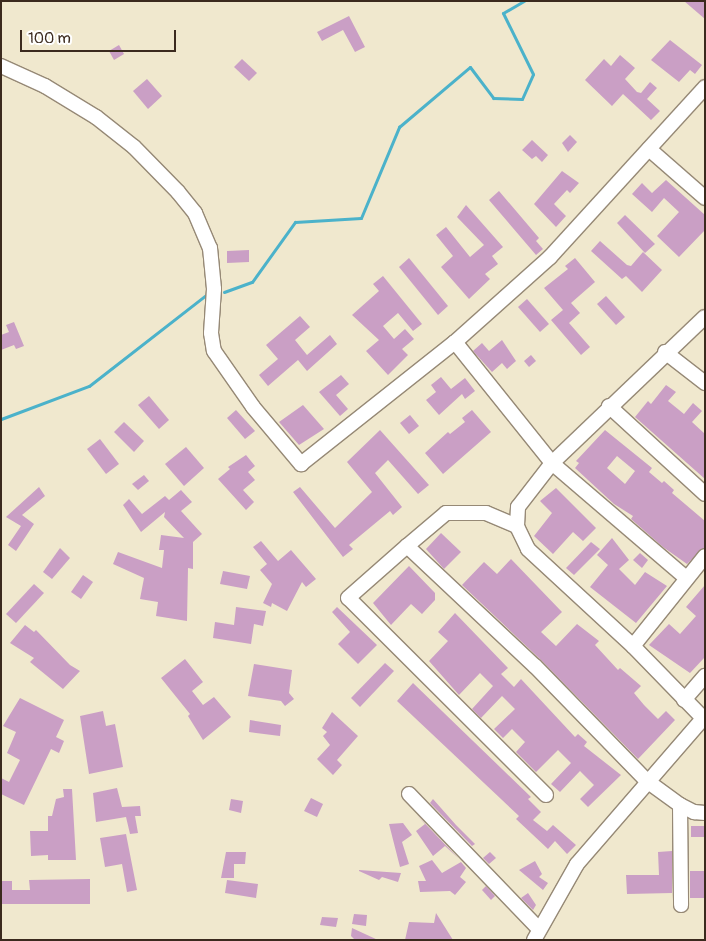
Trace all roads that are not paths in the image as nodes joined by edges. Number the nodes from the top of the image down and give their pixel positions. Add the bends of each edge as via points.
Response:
1 (1, 66) edge
2 (705, 87) edge
3 (649, 149) junction
4 (705, 198) edge
5 (705, 317) edge
6 (455, 342) junction
7 (665, 352) junction
8 (705, 383) edge
9 (609, 406) junction
10 (552, 463) junction
11 (705, 494) edge
12 (517, 526) junction
13 (407, 546) junction
14 (705, 556) edge
15 (686, 578) junction
16 (633, 646) junction
17 (705, 676) edge
18 (684, 700) junction
19 (704, 717) edge
20 (647, 781) junction
21 (409, 794) dead end
22 (546, 795) dead end
23 (680, 805) junction
24 (705, 813) edge
25 (681, 905) dead end
26 (536, 934) edge

1 - 6 street via 45,86 96,117 134,147 195,213 210,248 214,351 253,407 301,464
2 - 3 street
3 - 4 street
3 - 6 street via 550,256
5 - 7 street
6 - 10 street
7 - 8 street
7 - 9 street
9 - 10 street
9 - 11 street
10 - 12 street via 518,507
10 - 15 street
12 - 13 street via 486,513 446,513
12 - 16 street via 528,549
13 - 20 street via 535,666
13 - 22 street via 348,598
14 - 15 street
15 - 16 street
16 - 18 street
17 - 18 street
18 - 19 street
19 - 20 street
20 - 23 street
20 - 26 street via 577,864
21 - 26 street
23 - 24 street
23 - 25 street

